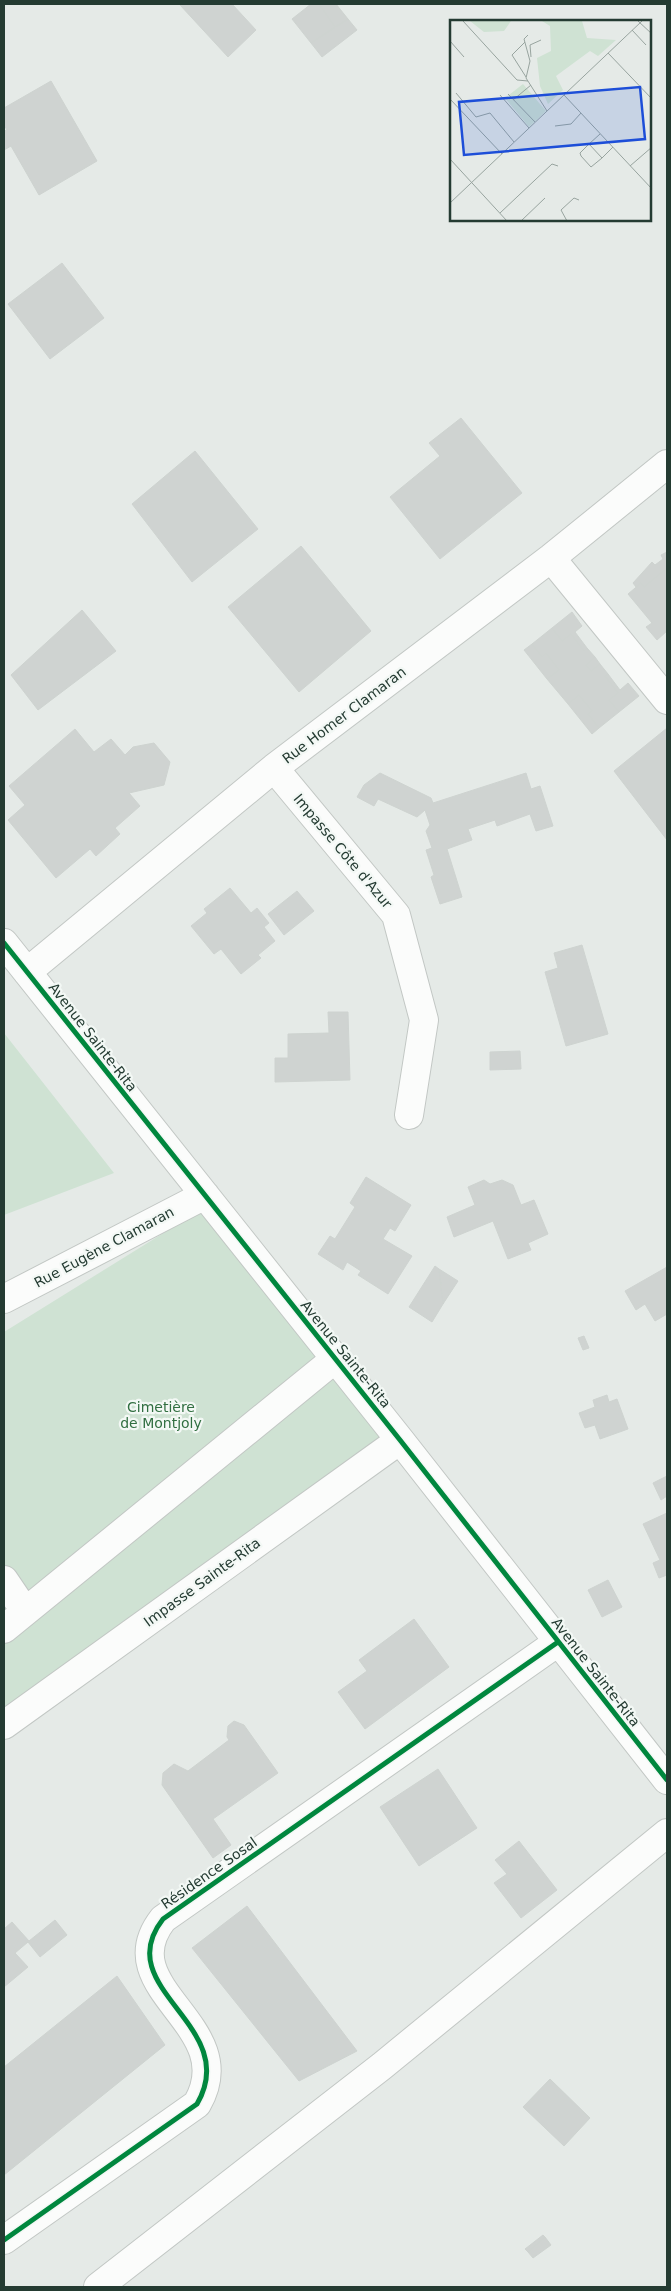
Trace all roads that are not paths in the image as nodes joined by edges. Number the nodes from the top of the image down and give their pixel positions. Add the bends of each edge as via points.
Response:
1 (667, 464) edge
2 (551, 558) junction
3 (667, 700) edge
4 (274, 768) junction
5 (4, 943) edge
6 (27, 972) junction
7 (409, 1115) dead end
8 (205, 1195) junction
9 (4, 1299) edge
10 (335, 1359) junction
11 (400, 1440) junction
12 (4, 1580) edge
13 (25, 1612) junction
14 (4, 1629) edge
15 (558, 1642) junction
16 (4, 1725) edge
17 (667, 1780) edge
18 (667, 1833) edge
19 (4, 2240) edge
20 (98, 2287) edge

1 - 2 street, Rue Homer Clamaran
2 - 3 street
2 - 4 street, Rue Homer Clamaran
4 - 6 street, Rue Homer Clamaran
4 - 7 street, Impasse Côte d'Azur via 396,915 424,1020
5 - 6 street, Avenue Sainte-Rita
6 - 8 street, Avenue Sainte-Rita
8 - 9 street, Rue Eugène Clamaran
8 - 10 street, Avenue Sainte-Rita
10 - 11 street, Avenue Sainte-Rita
10 - 13 street
11 - 15 street, Avenue Sainte-Rita
11 - 16 street, Impasse Sainte-Rita
12 - 13 street
13 - 14 street
15 - 17 street, Avenue Sainte-Rita
15 - 19 street, Résidence Sosal via 163,1919 154,1929 150,1941 149,1963 205,2051 208,2072 203,2094 197,2104
18 - 20 street via 382,2066

